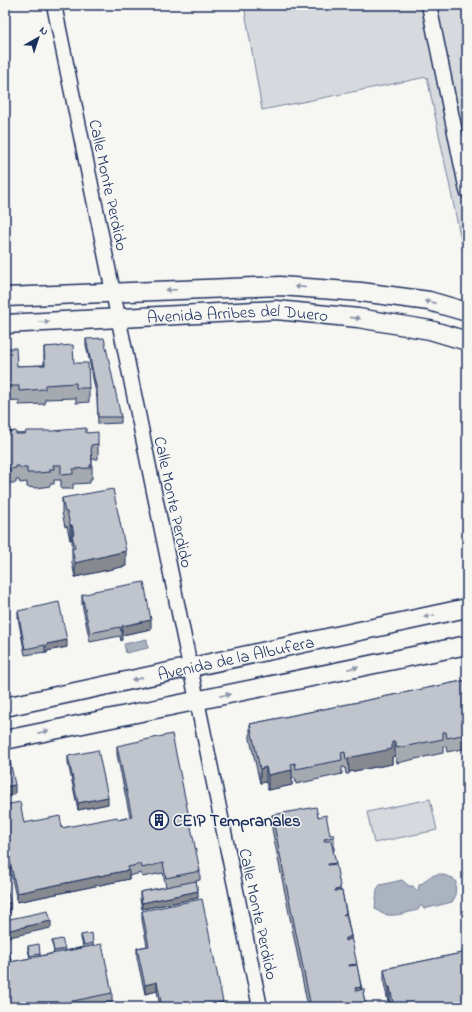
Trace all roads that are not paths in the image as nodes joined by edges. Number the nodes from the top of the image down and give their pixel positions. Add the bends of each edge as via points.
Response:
1 (54, 5) edge
2 (429, 5) edge
3 (467, 191) edge
4 (112, 292) junction
5 (5, 297) edge
6 (467, 312) edge
7 (118, 318) junction
8 (5, 324) edge
9 (467, 341) edge
10 (467, 608) edge
11 (467, 644) edge
12 (190, 668) junction
13 (197, 700) junction
14 (5, 707) edge
15 (5, 740) edge
16 (260, 1007) edge

1 - 4 street, Calle Monte Perdido
2 - 3 street
4 - 5 street, Avenida Arribes del Duero
6 -> 4 street, Avenida Arribes del Duero via 429,301 361,292 280,286
4 - 7 street, Calle Monte Perdido
8 -> 7 street, Avenida Arribes del Duero
7 -> 9 street, Avenida Arribes del Duero via 276,310 358,318 430,330
7 - 12 street, Calle Monte Perdido
10 -> 12 street, Avenida de la Albufera
13 -> 11 street, Avenida de la Albufera
12 - 13 street, Calle Monte Perdido
12 -> 14 street, Avenida de la Albufera
15 -> 13 street, Avenida de la Albufera
13 - 16 street, Calle Monte Perdido

